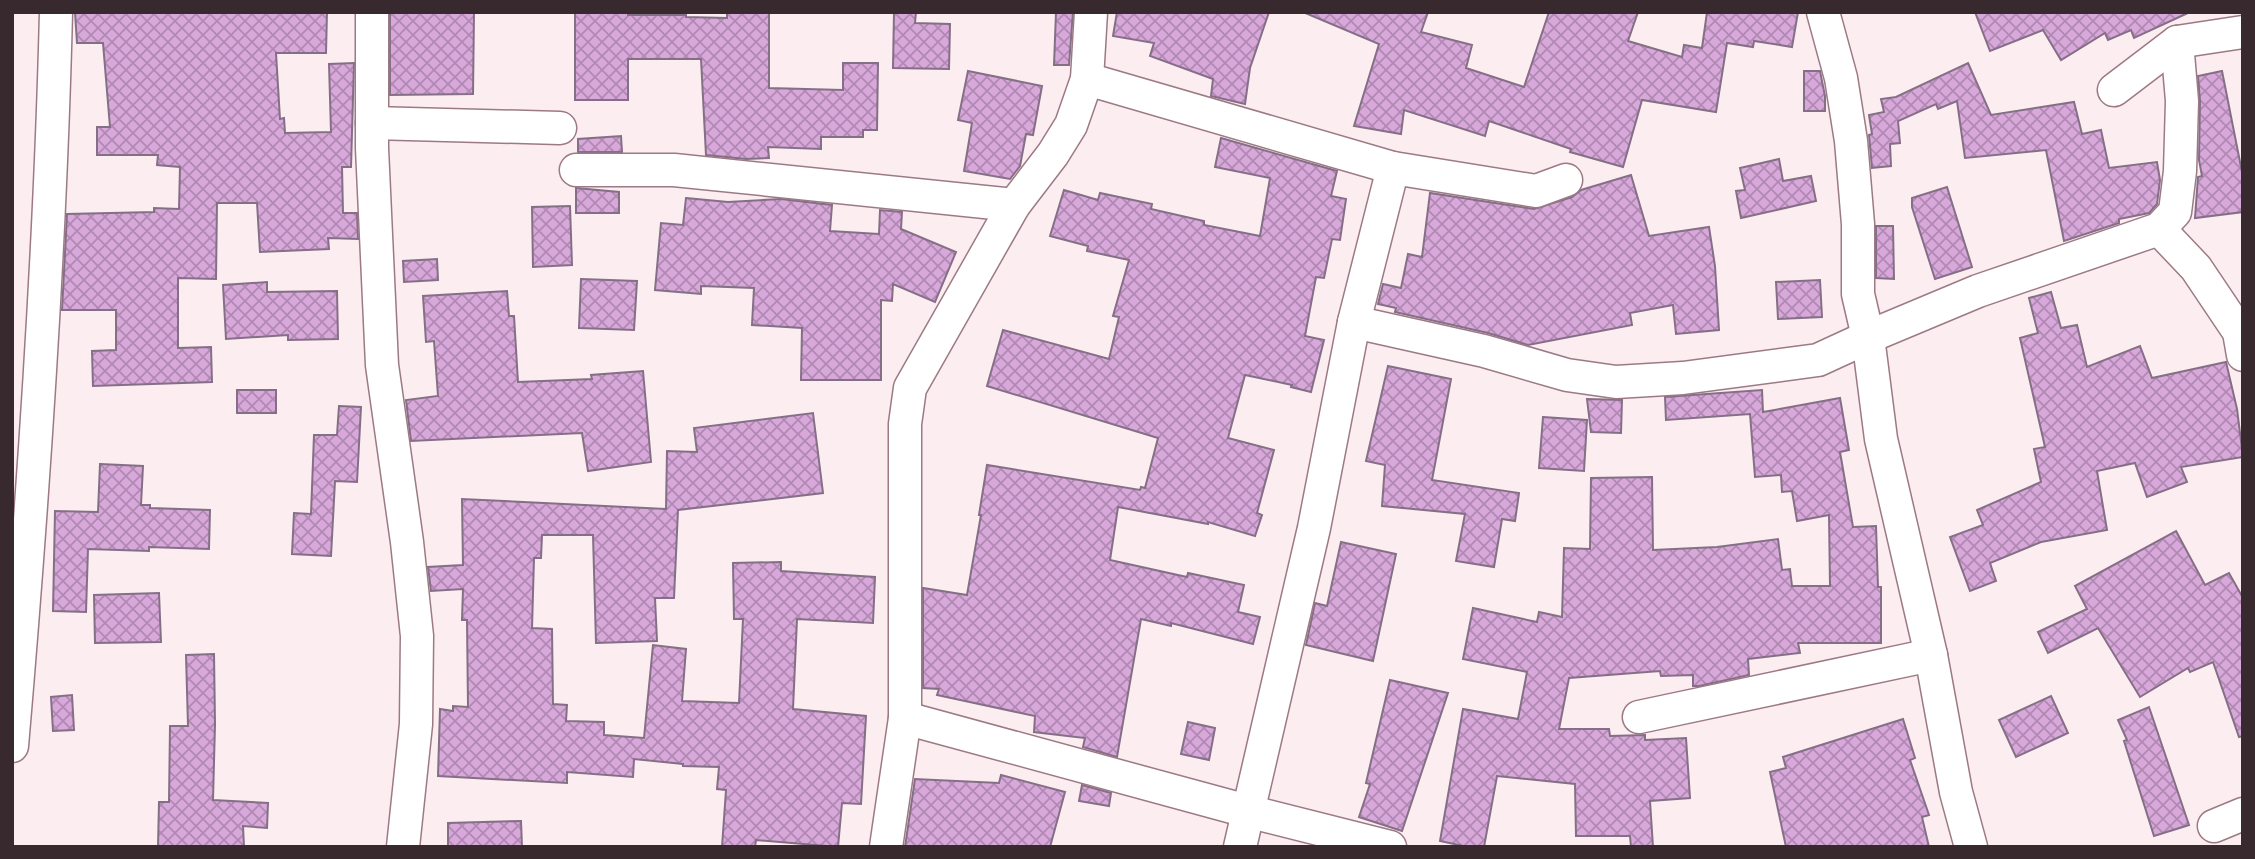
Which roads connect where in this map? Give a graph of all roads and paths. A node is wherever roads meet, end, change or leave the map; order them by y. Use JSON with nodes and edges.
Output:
{"nodes":[{"id":1,"x":56,"y":12,"type":"edge"},
{"id":2,"x":372,"y":12,"type":"edge"},
{"id":3,"x":1091,"y":12,"type":"edge"},
{"id":4,"x":1824,"y":12,"type":"edge"},
{"id":5,"x":2243,"y":32,"type":"edge"},
{"id":6,"x":2177,"y":42,"type":"junction"},
{"id":7,"x":1087,"y":79,"type":"junction"},
{"id":8,"x":2114,"y":90,"type":"dead end"},
{"id":9,"x":372,"y":123,"type":"junction"},
{"id":10,"x":561,"y":128,"type":"dead end"},
{"id":11,"x":1393,"y":169,"type":"junction"},
{"id":12,"x":576,"y":170,"type":"dead end"},
{"id":13,"x":1566,"y":180,"type":"dead end"},
{"id":14,"x":1014,"y":205,"type":"junction"},
{"id":15,"x":2159,"y":229,"type":"junction"},
{"id":16,"x":1354,"y":322,"type":"junction"},
{"id":17,"x":1868,"y":337,"type":"junction"},
{"id":18,"x":2243,"y":355,"type":"edge"},
{"id":19,"x":1931,"y":655,"type":"junction"},
{"id":20,"x":1639,"y":717,"type":"dead end"},
{"id":21,"x":905,"y":718,"type":"junction"},
{"id":22,"x":12,"y":746,"type":"edge"},
{"id":23,"x":1247,"y":811,"type":"junction"},
{"id":24,"x":2243,"y":814,"type":"edge"},
{"id":25,"x":2214,"y":826,"type":"dead end"},
{"id":26,"x":403,"y":847,"type":"edge"},
{"id":27,"x":886,"y":847,"type":"edge"},
{"id":28,"x":1240,"y":847,"type":"edge"},
{"id":29,"x":1390,"y":847,"type":"edge"},
{"id":30,"x":1971,"y":847,"type":"edge"}],
"edges":[{"from":1,"to":22,"type":"street"},
{"from":2,"to":9,"type":"street"},
{"from":3,"to":7,"type":"street"},
{"from":4,"to":17,"type":"street"},
{"from":5,"to":6,"type":"street"},
{"from":6,"to":8,"type":"street"},
{"from":6,"to":15,"type":"street"},
{"from":7,"to":11,"type":"street"},
{"from":7,"to":14,"type":"street"},
{"from":9,"to":10,"type":"street"},
{"from":9,"to":26,"type":"street"},
{"from":11,"to":13,"type":"street"},
{"from":11,"to":16,"type":"street"},
{"from":12,"to":14,"type":"street"},
{"from":14,"to":21,"type":"street"},
{"from":15,"to":17,"type":"street"},
{"from":15,"to":18,"type":"street"},
{"from":16,"to":17,"type":"street"},
{"from":16,"to":23,"type":"street"},
{"from":17,"to":19,"type":"street"},
{"from":19,"to":20,"type":"street"},
{"from":19,"to":30,"type":"street"},
{"from":21,"to":23,"type":"street"},
{"from":21,"to":27,"type":"street"},
{"from":23,"to":28,"type":"street"},
{"from":23,"to":29,"type":"street"},
{"from":24,"to":25,"type":"street"}]}
